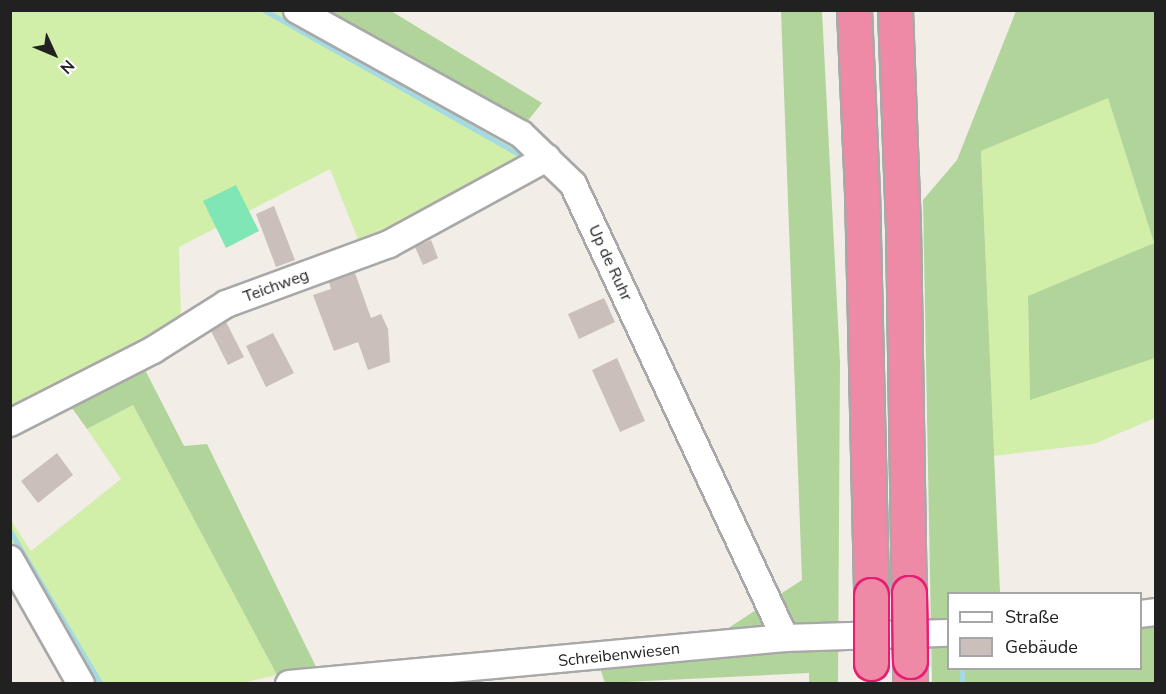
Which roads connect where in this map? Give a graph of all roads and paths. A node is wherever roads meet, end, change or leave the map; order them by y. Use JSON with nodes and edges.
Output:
{"nodes":[{"id":1,"x":297,"y":10,"type":"edge"},
{"id":2,"x":854,"y":10,"type":"edge"},
{"id":3,"x":895,"y":10,"type":"edge"},
{"id":4,"x":920,"y":108,"type":"dead end"},
{"id":5,"x":547,"y":158,"type":"junction"},
{"id":6,"x":903,"y":227,"type":"junction"},
{"id":7,"x":10,"y":423,"type":"edge"},
{"id":8,"x":10,"y":560,"type":"edge"},
{"id":9,"x":947,"y":633,"type":"edge"},
{"id":10,"x":785,"y":638,"type":"junction"},
{"id":11,"x":910,"y":672,"type":"edge"},
{"id":12,"x":871,"y":673,"type":"edge"},
{"id":13,"x":81,"y":684,"type":"edge"},
{"id":14,"x":289,"y":684,"type":"edge"}],
"edges":[{"from":1,"to":5,"type":"street","name":"Up de Ruhr"},
{"from":2,"to":12,"type":"highway","bridge":true},
{"from":3,"to":6,"type":"highway"},
{"from":4,"to":6,"type":"highway"},
{"from":5,"to":7,"type":"street","name":"Teichweg"},
{"from":5,"to":10,"type":"street","name":"Up de Ruhr"},
{"from":6,"to":11,"type":"highway","bridge":true},
{"from":8,"to":13,"type":"street"},
{"from":9,"to":10,"type":"street","name":"Schreibenwiesen"},
{"from":10,"to":14,"type":"street","name":"Schreibenwiesen"}]}
